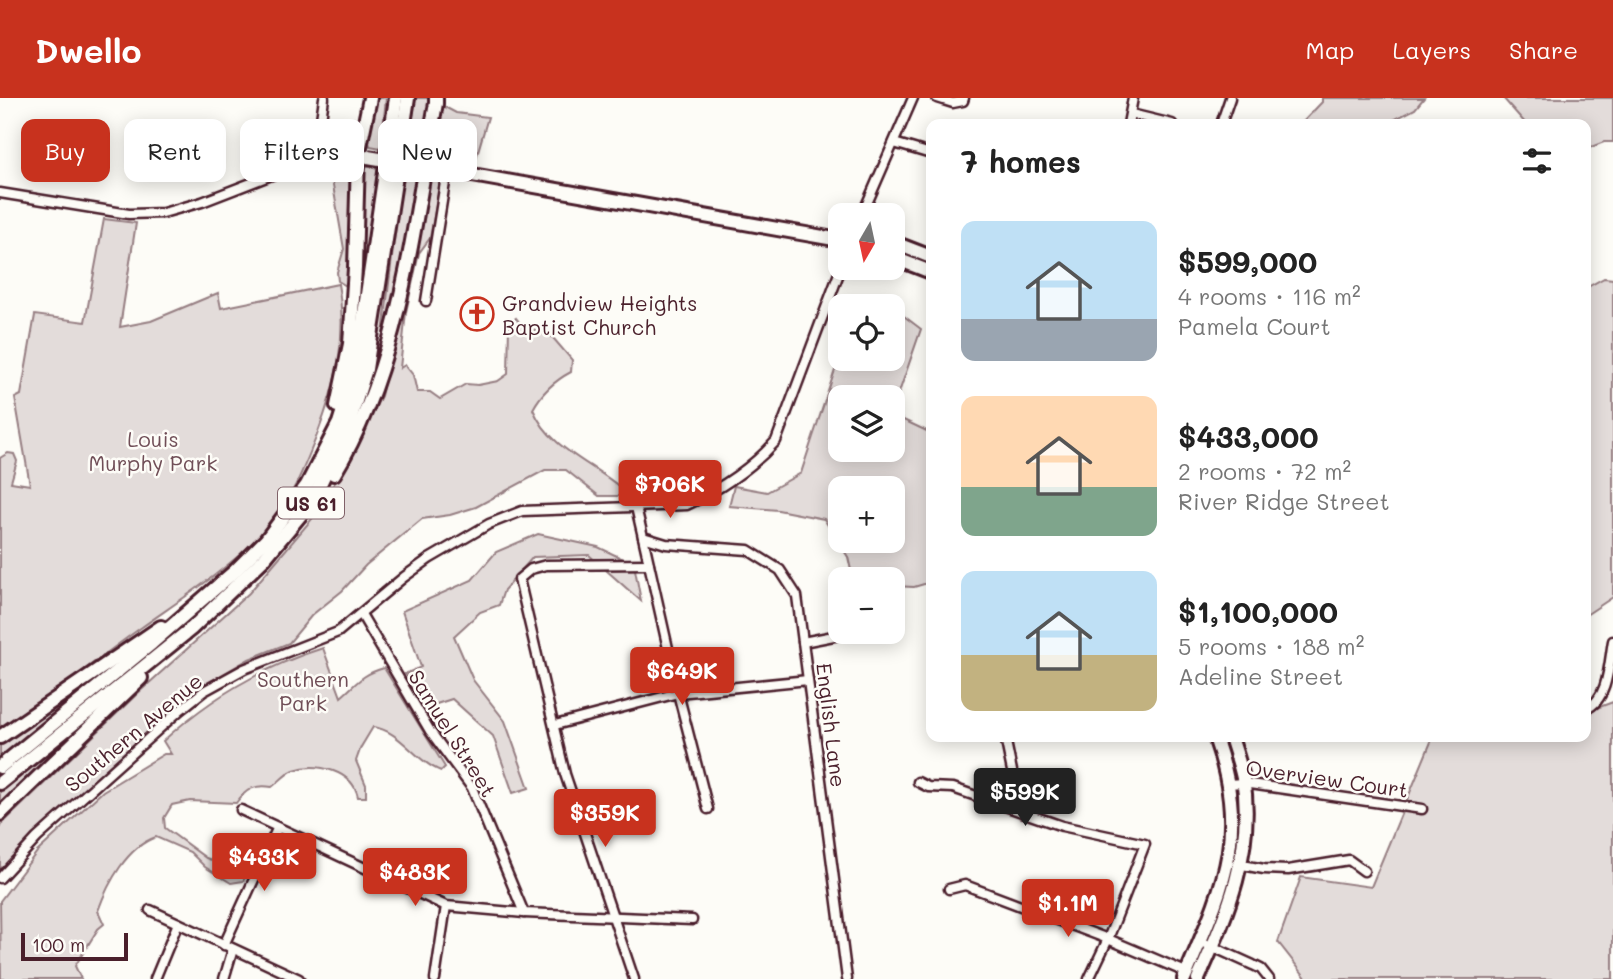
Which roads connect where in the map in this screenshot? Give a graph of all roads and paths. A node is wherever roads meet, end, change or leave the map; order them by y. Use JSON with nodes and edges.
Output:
{"nodes":[{"id":1,"x":324,"y":98,"type":"edge"},
{"id":2,"x":370,"y":98,"type":"edge"},
{"id":3,"x":396,"y":98,"type":"edge"},
{"id":4,"x":408,"y":98,"type":"edge"},
{"id":5,"x":912,"y":98,"type":"edge"},
{"id":6,"x":937,"y":98,"type":"edge"},
{"id":7,"x":964,"y":98,"type":"edge"},
{"id":8,"x":1133,"y":98,"type":"edge"},
{"id":9,"x":1230,"y":98,"type":"edge"},
{"id":10,"x":436,"y":100,"type":"edge"},
{"id":11,"x":1131,"y":114,"type":"junction"},
{"id":12,"x":321,"y":119,"type":"edge"},
{"id":13,"x":431,"y":119,"type":"edge"},
{"id":14,"x":1130,"y":119,"type":"edge"},
{"id":15,"x":1152,"y":119,"type":"edge"},
{"id":16,"x":1223,"y":119,"type":"edge"},
{"id":17,"x":894,"y":143,"type":"junction"},
{"id":18,"x":364,"y":148,"type":"edge"},
{"id":19,"x":926,"y":153,"type":"edge"},
{"id":20,"x":477,"y":175,"type":"edge"},
{"id":21,"x":254,"y":182,"type":"edge"},
{"id":22,"x":361,"y":182,"type":"edge"},
{"id":23,"x":418,"y":182,"type":"edge"},
{"id":24,"x":445,"y":182,"type":"edge"},
{"id":25,"x":0,"y":193,"type":"edge"},
{"id":26,"x":867,"y":203,"type":"edge"},
{"id":27,"x":828,"y":238,"type":"edge"},
{"id":28,"x":905,"y":247,"type":"edge"},
{"id":29,"x":926,"y":255,"type":"edge"},
{"id":30,"x":905,"y":262,"type":"edge"},
{"id":31,"x":926,"y":270,"type":"edge"},
{"id":32,"x":836,"y":280,"type":"edge"},
{"id":33,"x":426,"y":301,"type":"dead end"},
{"id":34,"x":307,"y":485,"type":"junction"},
{"id":35,"x":312,"y":501,"type":"junction"},
{"id":36,"x":636,"y":507,"type":"junction"},
{"id":37,"x":643,"y":537,"type":"junction"},
{"id":38,"x":649,"y":564,"type":"junction"},
{"id":39,"x":205,"y":598,"type":"junction"},
{"id":40,"x":361,"y":614,"type":"junction"},
{"id":41,"x":192,"y":628,"type":"junction"},
{"id":42,"x":828,"y":637,"type":"edge"},
{"id":43,"x":1613,"y":640,"type":"edge"},
{"id":44,"x":803,"y":642,"type":"junction"},
{"id":45,"x":808,"y":680,"type":"junction"},
{"id":46,"x":678,"y":693,"type":"junction"},
{"id":47,"x":1591,"y":706,"type":"edge"},
{"id":48,"x":555,"y":725,"type":"junction"},
{"id":49,"x":0,"y":737,"type":"edge"},
{"id":50,"x":1006,"y":742,"type":"edge"},
{"id":51,"x":1215,"y":742,"type":"edge"},
{"id":52,"x":1232,"y":742,"type":"edge"},
{"id":53,"x":0,"y":766,"type":"edge"},
{"id":54,"x":918,"y":782,"type":"dead end"},
{"id":55,"x":0,"y":783,"type":"edge"},
{"id":56,"x":1243,"y":783,"type":"junction"},
{"id":57,"x":1228,"y":784,"type":"junction"},
{"id":58,"x":708,"y":809,"type":"dead end"},
{"id":59,"x":1422,"y":809,"type":"dead end"},
{"id":60,"x":241,"y":810,"type":"dead end"},
{"id":61,"x":1020,"y":810,"type":"junction"},
{"id":62,"x":0,"y":814,"type":"edge"},
{"id":63,"x":277,"y":829,"type":"junction"},
{"id":64,"x":1228,"y":862,"type":"junction"},
{"id":65,"x":1242,"y":865,"type":"junction"},
{"id":66,"x":1364,"y":872,"type":"dead end"},
{"id":67,"x":0,"y":878,"type":"edge"},
{"id":68,"x":950,"y":889,"type":"dead end"},
{"id":69,"x":446,"y":906,"type":"junction"},
{"id":70,"x":150,"y":910,"type":"dead end"},
{"id":71,"x":524,"y":913,"type":"junction"},
{"id":72,"x":611,"y":917,"type":"junction"},
{"id":73,"x":692,"y":920,"type":"dead end"},
{"id":74,"x":178,"y":923,"type":"junction"},
{"id":75,"x":1108,"y":939,"type":"junction"},
{"id":76,"x":1200,"y":941,"type":"junction"},
{"id":77,"x":224,"y":945,"type":"junction"},
{"id":78,"x":1213,"y":947,"type":"junction"},
{"id":79,"x":233,"y":949,"type":"junction"},
{"id":80,"x":1192,"y":977,"type":"edge"},
{"id":81,"x":155,"y":979,"type":"edge"},
{"id":82,"x":224,"y":979,"type":"edge"},
{"id":83,"x":299,"y":979,"type":"edge"},
{"id":84,"x":435,"y":979,"type":"edge"},
{"id":85,"x":634,"y":979,"type":"edge"},
{"id":86,"x":847,"y":979,"type":"edge"},
{"id":87,"x":1089,"y":979,"type":"edge"},
{"id":88,"x":1269,"y":979,"type":"edge"}],
"edges":[{"from":1,"to":12,"type":"street"},
{"from":2,"to":18,"type":"main road"},
{"from":3,"to":34,"type":"main road","number":"US 61"},
{"from":4,"to":35,"type":"main road","number":"US 61"},
{"from":5,"to":17,"type":"street"},
{"from":6,"to":7,"type":"street"},
{"from":8,"to":11,"type":"street"},
{"from":9,"to":16,"type":"street"},
{"from":10,"to":13,"type":"main road"},
{"from":11,"to":14,"type":"street"},
{"from":11,"to":15,"type":"street"},
{"from":17,"to":19,"type":"street"},
{"from":17,"to":26,"type":"street"},
{"from":20,"to":27,"type":"main road"},
{"from":21,"to":25,"type":"street"},
{"from":22,"to":34,"type":"main road"},
{"from":23,"to":35,"type":"main road"},
{"from":24,"to":33,"type":"street"},
{"from":28,"to":29,"type":"main road"},
{"from":30,"to":31,"type":"main road"},
{"from":32,"to":36,"type":"street","name":"Southern Avenue"},
{"from":34,"to":39,"type":"main road","number":"US 61"},
{"from":35,"to":41,"type":"main road","number":"US 61"},
{"from":36,"to":37,"type":"street"},
{"from":36,"to":40,"type":"street","name":"Southern Avenue"},
{"from":37,"to":38,"type":"street"},
{"from":37,"to":44,"type":"street","name":"English Lane"},
{"from":38,"to":46,"type":"street"},
{"from":38,"to":48,"type":"street"},
{"from":39,"to":49,"type":"main road"},
{"from":39,"to":53,"type":"main road","number":"US 61"},
{"from":40,"to":67,"type":"street","name":"Southern Avenue"},
{"from":40,"to":71,"type":"street","name":"Samuel Street"},
{"from":41,"to":55,"type":"main road","number":"US 61"},
{"from":41,"to":62,"type":"main road"},
{"from":42,"to":44,"type":"street"},
{"from":43,"to":47,"type":"street"},
{"from":44,"to":45,"type":"street","name":"English Lane"},
{"from":45,"to":46,"type":"street"},
{"from":45,"to":86,"type":"street","name":"English Lane"},
{"from":46,"to":48,"type":"street"},
{"from":46,"to":58,"type":"street"},
{"from":48,"to":72,"type":"street"},
{"from":50,"to":61,"type":"street"},
{"from":51,"to":57,"type":"main road"},
{"from":52,"to":56,"type":"main road"},
{"from":54,"to":61,"type":"street"},
{"from":56,"to":57,"type":"street","name":"Overview Court"},
{"from":56,"to":59,"type":"street","name":"Overview Court"},
{"from":56,"to":65,"type":"main road"},
{"from":57,"to":64,"type":"main road"},
{"from":60,"to":63,"type":"street"},
{"from":61,"to":75,"type":"street"},
{"from":63,"to":69,"type":"street"},
{"from":63,"to":77,"type":"street"},
{"from":64,"to":65,"type":"street"},
{"from":64,"to":76,"type":"main road"},
{"from":65,"to":66,"type":"street"},
{"from":65,"to":78,"type":"main road"},
{"from":68,"to":75,"type":"street"},
{"from":69,"to":71,"type":"street"},
{"from":69,"to":84,"type":"street"},
{"from":70,"to":74,"type":"street"},
{"from":71,"to":72,"type":"street"},
{"from":72,"to":73,"type":"street"},
{"from":72,"to":85,"type":"street"},
{"from":74,"to":77,"type":"street"},
{"from":74,"to":81,"type":"street"},
{"from":75,"to":80,"type":"street"},
{"from":75,"to":87,"type":"street"},
{"from":76,"to":78,"type":"street"},
{"from":76,"to":80,"type":"main road"},
{"from":77,"to":79,"type":"street"},
{"from":78,"to":80,"type":"main road"},
{"from":78,"to":88,"type":"street"},
{"from":79,"to":82,"type":"street"},
{"from":79,"to":83,"type":"street"}]}
